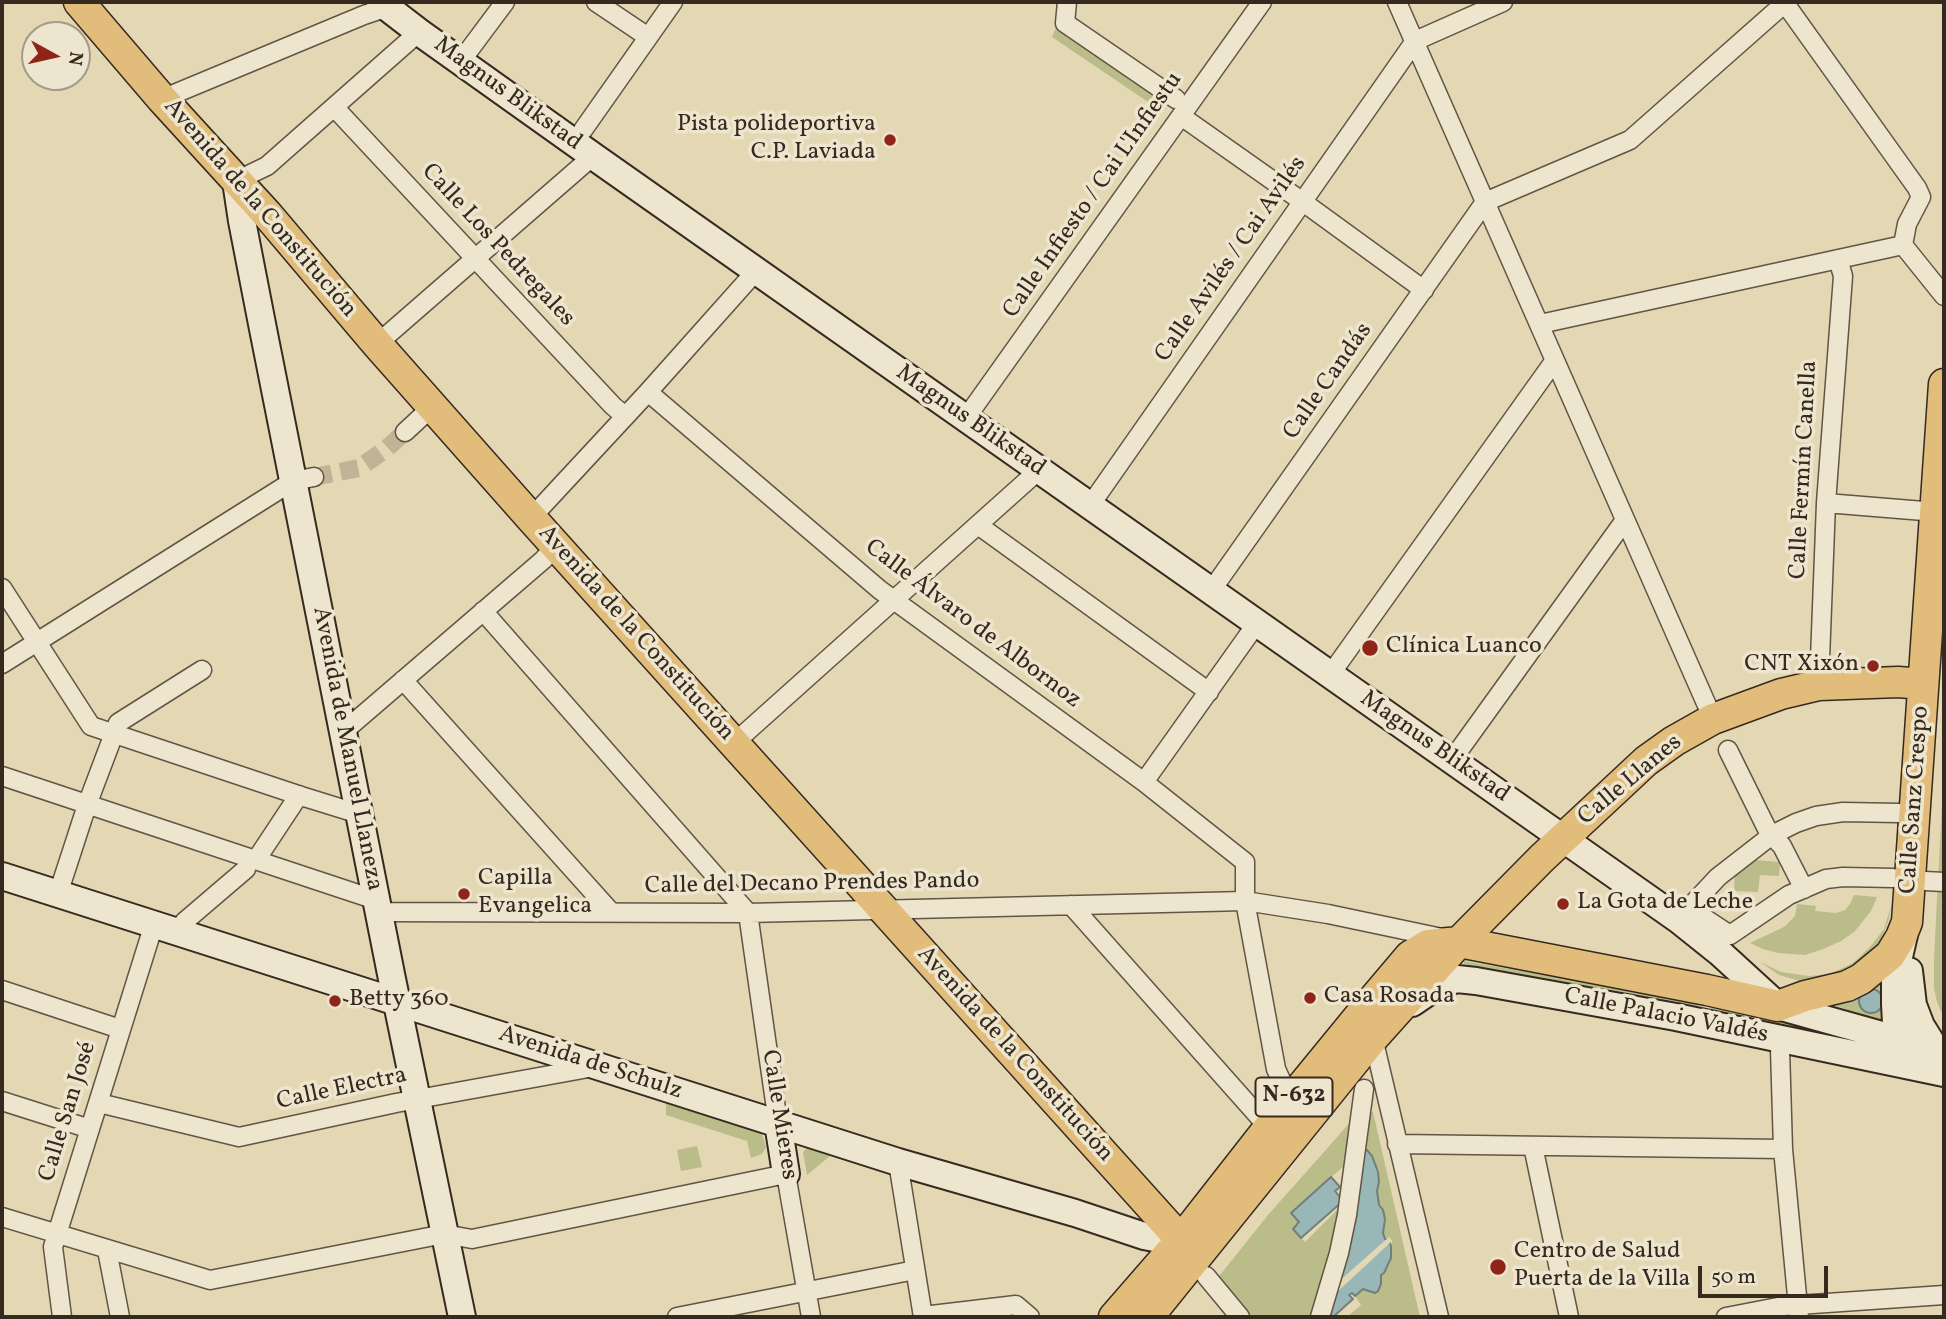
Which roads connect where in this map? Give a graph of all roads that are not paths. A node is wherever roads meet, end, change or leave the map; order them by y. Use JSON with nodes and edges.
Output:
{"nodes":[{"id":1,"x":79,"y":2,"type":"edge"},
{"id":2,"x":505,"y":2,"type":"edge"},
{"id":3,"x":596,"y":2,"type":"edge"},
{"id":4,"x":673,"y":2,"type":"edge"},
{"id":5,"x":1068,"y":2,"type":"edge"},
{"id":6,"x":1262,"y":2,"type":"edge"},
{"id":7,"x":1397,"y":2,"type":"edge"},
{"id":8,"x":1503,"y":2,"type":"edge"},
{"id":9,"x":1785,"y":2,"type":"edge"},
{"id":10,"x":384,"y":4,"type":"edge"},
{"id":11,"x":419,"y":32,"type":"junction"},
{"id":12,"x":648,"y":37,"type":"junction"},
{"id":13,"x":1415,"y":41,"type":"junction"},
{"id":14,"x":461,"y":61,"type":"junction"},
{"id":15,"x":162,"y":99,"type":"junction"},
{"id":16,"x":334,"y":107,"type":"junction"},
{"id":17,"x":1178,"y":108,"type":"junction"},
{"id":18,"x":583,"y":130,"type":"dead end"},
{"id":19,"x":593,"y":156,"type":"junction"},
{"id":20,"x":236,"y":181,"type":"junction"},
{"id":21,"x":1303,"y":202,"type":"junction"},
{"id":22,"x":1485,"y":202,"type":"junction"},
{"id":23,"x":1903,"y":245,"type":"junction"},
{"id":24,"x":476,"y":258,"type":"junction"},
{"id":25,"x":1839,"y":259,"type":"junction"},
{"id":26,"x":756,"y":271,"type":"junction"},
{"id":27,"x":1424,"y":290,"type":"junction"},
{"id":28,"x":1944,"y":296,"type":"edge"},
{"id":29,"x":1539,"y":324,"type":"junction"},
{"id":30,"x":377,"y":344,"type":"junction"},
{"id":31,"x":1555,"y":360,"type":"junction"},
{"id":32,"x":1944,"y":384,"type":"edge"},
{"id":33,"x":648,"y":392,"type":"junction"},
{"id":34,"x":433,"y":406,"type":"junction"},
{"id":35,"x":625,"y":416,"type":"junction"},
{"id":36,"x":966,"y":418,"type":"junction"},
{"id":37,"x":404,"y":432,"type":"tunnel mouth"},
{"id":38,"x":1039,"y":470,"type":"junction"},
{"id":39,"x":303,"y":479,"type":"junction"},
{"id":40,"x":1826,"y":503,"type":"junction"},
{"id":41,"x":1089,"y":507,"type":"junction"},
{"id":42,"x":1936,"y":512,"type":"junction"},
{"id":43,"x":531,"y":518,"type":"junction"},
{"id":44,"x":1625,"y":520,"type":"junction"},
{"id":45,"x":978,"y":525,"type":"junction"},
{"id":46,"x":557,"y":545,"type":"junction"},
{"id":47,"x":2,"y":589,"type":"edge"},
{"id":48,"x":1211,"y":591,"type":"junction"},
{"id":49,"x":894,"y":601,"type":"junction"},
{"id":50,"x":483,"y":611,"type":"junction"},
{"id":51,"x":1257,"y":623,"type":"junction"},
{"id":52,"x":36,"y":642,"type":"junction"},
{"id":53,"x":2,"y":664,"type":"edge"},
{"id":54,"x":202,"y":670,"type":"dead end"},
{"id":55,"x":1331,"y":675,"type":"junction"},
{"id":56,"x":403,"y":680,"type":"junction"},
{"id":57,"x":1923,"y":684,"type":"junction"},
{"id":58,"x":1819,"y":685,"type":"junction"},
{"id":59,"x":1209,"y":692,"type":"junction"},
{"id":60,"x":1713,"y":719,"type":"junction"},
{"id":61,"x":343,"y":732,"type":"junction"},
{"id":62,"x":112,"y":734,"type":"junction"},
{"id":63,"x":733,"y":744,"type":"junction"},
{"id":64,"x":1728,"y":750,"type":"dead end"},
{"id":65,"x":1452,"y":760,"type":"junction"},
{"id":66,"x":2,"y":776,"type":"edge"},
{"id":67,"x":1144,"y":782,"type":"junction"},
{"id":68,"x":299,"y":795,"type":"junction"},
{"id":69,"x":87,"y":804,"type":"junction"},
{"id":70,"x":1899,"y":813,"type":"dead end"},
{"id":71,"x":359,"y":814,"type":"junction"},
{"id":72,"x":1770,"y":833,"type":"junction"},
{"id":73,"x":1563,"y":839,"type":"junction"},
{"id":74,"x":251,"y":864,"type":"junction"},
{"id":75,"x":2,"y":876,"type":"edge"},
{"id":76,"x":1893,"y":878,"type":"dead end"},
{"id":77,"x":1925,"y":881,"type":"dead end"},
{"id":78,"x":1944,"y":883,"type":"edge"},
{"id":79,"x":1804,"y":889,"type":"junction"},
{"id":80,"x":58,"y":894,"type":"junction"},
{"id":81,"x":1245,"y":901,"type":"junction"},
{"id":82,"x":1071,"y":905,"type":"junction"},
{"id":83,"x":378,"y":906,"type":"junction"},
{"id":84,"x":883,"y":911,"type":"junction"},
{"id":85,"x":611,"y":912,"type":"junction"},
{"id":86,"x":748,"y":913,"type":"junction"},
{"id":87,"x":184,"y":922,"type":"dead end"},
{"id":88,"x":1907,"y":922,"type":"junction"},
{"id":89,"x":154,"y":925,"type":"junction"},
{"id":90,"x":1460,"y":942,"type":"junction"},
{"id":91,"x":1719,"y":952,"type":"junction"},
{"id":92,"x":2,"y":990,"type":"edge"},
{"id":93,"x":1833,"y":990,"type":"junction"},
{"id":94,"x":397,"y":1001,"type":"junction"},
{"id":95,"x":1778,"y":1006,"type":"junction"},
{"id":96,"x":1399,"y":1012,"type":"junction"},
{"id":97,"x":120,"y":1029,"type":"junction"},
{"id":98,"x":1364,"y":1031,"type":"junction"},
{"id":99,"x":1787,"y":1041,"type":"junction"},
{"id":100,"x":1903,"y":1041,"type":"junction"},
{"id":101,"x":1943,"y":1059,"type":"edge"},
{"id":102,"x":597,"y":1066,"type":"junction"},
{"id":103,"x":1278,"y":1075,"type":"dead end"},
{"id":104,"x":1364,"y":1089,"type":"dead end"},
{"id":105,"x":416,"y":1099,"type":"junction"},
{"id":106,"x":2,"y":1101,"type":"edge"},
{"id":107,"x":99,"y":1104,"type":"junction"},
{"id":108,"x":778,"y":1123,"type":"junction"},
{"id":109,"x":1269,"y":1128,"type":"junction"},
{"id":110,"x":90,"y":1129,"type":"junction"},
{"id":111,"x":1397,"y":1144,"type":"junction"},
{"id":112,"x":1534,"y":1146,"type":"junction"},
{"id":113,"x":1783,"y":1149,"type":"junction"},
{"id":114,"x":898,"y":1162,"type":"junction"},
{"id":115,"x":786,"y":1174,"type":"junction"},
{"id":116,"x":2,"y":1217,"type":"edge"},
{"id":117,"x":444,"y":1234,"type":"junction"},
{"id":118,"x":56,"y":1235,"type":"junction"},
{"id":119,"x":1144,"y":1236,"type":"junction"},
{"id":120,"x":1193,"y":1243,"type":"junction"},
{"id":121,"x":107,"y":1250,"type":"junction"},
{"id":122,"x":915,"y":1269,"type":"junction"},
{"id":123,"x":1206,"y":1276,"type":"dead end"},
{"id":124,"x":1144,"y":1281,"type":"junction"},
{"id":125,"x":806,"y":1291,"type":"junction"},
{"id":126,"x":1944,"y":1295,"type":"edge"},
{"id":127,"x":1799,"y":1311,"type":"edge"},
{"id":128,"x":62,"y":1317,"type":"edge"},
{"id":129,"x":120,"y":1317,"type":"edge"},
{"id":130,"x":462,"y":1317,"type":"edge"},
{"id":131,"x":677,"y":1317,"type":"edge"},
{"id":132,"x":811,"y":1317,"type":"edge"},
{"id":133,"x":923,"y":1317,"type":"edge"},
{"id":134,"x":1030,"y":1317,"type":"edge"},
{"id":135,"x":1114,"y":1317,"type":"edge"},
{"id":136,"x":1148,"y":1317,"type":"edge"},
{"id":137,"x":1240,"y":1317,"type":"edge"},
{"id":138,"x":1320,"y":1317,"type":"edge"},
{"id":139,"x":1439,"y":1317,"type":"edge"},
{"id":140,"x":1569,"y":1317,"type":"edge"},
{"id":141,"x":1726,"y":1317,"type":"edge"}],
"edges":[{"from":1,"to":15,"type":"main road","name":"Avenida de la Constitución"},
{"from":2,"to":14,"type":"street"},
{"from":3,"to":12,"type":"street"},
{"from":4,"to":12,"type":"street"},
{"from":5,"to":17,"type":"street"},
{"from":6,"to":17,"type":"street","name":"Calle Infiesto / Cai L'Infiestu"},
{"from":7,"to":13,"type":"street"},
{"from":8,"to":13,"type":"street"},
{"from":9,"to":22,"type":"street"},
{"from":9,"to":23,"type":"street"},
{"from":10,"to":11,"type":"street","name":"Magnus Blikstad"},
{"from":10,"to":15,"type":"street"},
{"from":11,"to":14,"type":"street","name":"Magnus Blikstad"},
{"from":11,"to":16,"type":"street"},
{"from":12,"to":18,"type":"street"},
{"from":13,"to":21,"type":"street","name":"Calle Avilés / Cai Avilés"},
{"from":13,"to":22,"type":"street"},
{"from":14,"to":19,"type":"street","name":"Magnus Blikstad"},
{"from":15,"to":20,"type":"main road","name":"Avenida de la Constitución"},
{"from":16,"to":20,"type":"street"},
{"from":16,"to":24,"type":"street","name":"Calle Los Pedregales"},
{"from":17,"to":21,"type":"street"},
{"from":17,"to":36,"type":"street","name":"Calle Infiesto / Cai L'Infiestu"},
{"from":19,"to":24,"type":"street"},
{"from":19,"to":26,"type":"street","name":"Magnus Blikstad"},
{"from":20,"to":30,"type":"main road","name":"Avenida de la Constitución"},
{"from":20,"to":39,"type":"street","name":"Avenida de Manuel Llaneza"},
{"from":21,"to":27,"type":"street"},
{"from":21,"to":41,"type":"street","name":"Calle Avilés / Cai Avilés"},
{"from":22,"to":27,"type":"street","name":"Calle Candás"},
{"from":22,"to":29,"type":"street"},
{"from":23,"to":25,"type":"street"},
{"from":23,"to":28,"type":"street"},
{"from":24,"to":30,"type":"street"},
{"from":24,"to":35,"type":"street","name":"Calle Los Pedregales"},
{"from":25,"to":29,"type":"street"},
{"from":25,"to":40,"type":"street","name":"Calle Fermín Canella"},
{"from":26,"to":33,"type":"street"},
{"from":26,"to":36,"type":"street","name":"Magnus Blikstad"},
{"from":27,"to":48,"type":"street","name":"Calle Candás"},
{"from":29,"to":31,"type":"street"},
{"from":30,"to":34,"type":"main road","name":"Avenida de la Constitución"},
{"from":31,"to":44,"type":"street"},
{"from":31,"to":55,"type":"street"},
{"from":32,"to":42,"type":"main road","name":"Calle Sanz Crespo"},
{"from":33,"to":35,"type":"street"},
{"from":33,"to":49,"type":"street","name":"Calle Álvaro de Albornoz"},
{"from":34,"to":37,"type":"street"},
{"from":34,"to":43,"type":"main road","name":"Avenida de la Constitución"},
{"from":35,"to":43,"type":"street"},
{"from":36,"to":38,"type":"street","name":"Magnus Blikstad"},
{"from":38,"to":41,"type":"street","name":"Magnus Blikstad"},
{"from":38,"to":45,"type":"street"},
{"from":39,"to":52,"type":"street"},
{"from":39,"to":61,"type":"street","name":"Avenida de Manuel Llaneza"},
{"from":40,"to":42,"type":"street"},
{"from":40,"to":58,"type":"street","name":"Calle Fermín Canella"},
{"from":41,"to":48,"type":"street","name":"Magnus Blikstad"},
{"from":42,"to":57,"type":"main road","name":"Calle Sanz Crespo"},
{"from":43,"to":46,"type":"main road","name":"Avenida de la Constitución"},
{"from":44,"to":60,"type":"street"},
{"from":44,"to":65,"type":"street"},
{"from":45,"to":49,"type":"street"},
{"from":45,"to":59,"type":"street"},
{"from":46,"to":50,"type":"street"},
{"from":46,"to":63,"type":"main road","name":"Avenida de la Constitución"},
{"from":47,"to":52,"type":"street"},
{"from":48,"to":51,"type":"street","name":"Magnus Blikstad"},
{"from":49,"to":63,"type":"street"},
{"from":49,"to":67,"type":"street","name":"Calle Álvaro de Albornoz"},
{"from":50,"to":56,"type":"street"},
{"from":50,"to":86,"type":"street"},
{"from":51,"to":55,"type":"street","name":"Magnus Blikstad"},
{"from":51,"to":59,"type":"street"},
{"from":52,"to":53,"type":"street"},
{"from":52,"to":62,"type":"street"},
{"from":54,"to":62,"type":"street"},
{"from":55,"to":65,"type":"street","name":"Magnus Blikstad"},
{"from":56,"to":61,"type":"street"},
{"from":56,"to":85,"type":"street"},
{"from":57,"to":58,"type":"main road","name":"Calle Llanes"},
{"from":57,"to":88,"type":"main road","name":"Calle Sanz Crespo"},
{"from":58,"to":60,"type":"main road","name":"Calle Llanes"},
{"from":59,"to":67,"type":"street"},
{"from":60,"to":73,"type":"main road","name":"Calle Llanes"},
{"from":61,"to":71,"type":"street","name":"Avenida de Manuel Llaneza"},
{"from":62,"to":68,"type":"street"},
{"from":62,"to":69,"type":"street"},
{"from":63,"to":84,"type":"main road","name":"Avenida de la Constitución"},
{"from":64,"to":72,"type":"street"},
{"from":65,"to":73,"type":"street","name":"Magnus Blikstad"},
{"from":66,"to":69,"type":"street","name":"Calle del Decano Prendes Pando"},
{"from":67,"to":81,"type":"street","name":"Calle Álvaro de Albornoz"},
{"from":68,"to":71,"type":"street"},
{"from":68,"to":74,"type":"street"},
{"from":69,"to":74,"type":"street","name":"Calle del Decano Prendes Pando"},
{"from":69,"to":80,"type":"street"},
{"from":70,"to":72,"type":"street"},
{"from":71,"to":83,"type":"street","name":"Avenida de Manuel Llaneza"},
{"from":72,"to":79,"type":"street"},
{"from":72,"to":79,"type":"street"},
{"from":73,"to":90,"type":"main road","name":"Calle Llanes"},
{"from":73,"to":91,"type":"street","name":"Magnus Blikstad"},
{"from":74,"to":83,"type":"street","name":"Calle del Decano Prendes Pando"},
{"from":74,"to":87,"type":"street"},
{"from":75,"to":80,"type":"street","name":"Avenida de Schulz"},
{"from":76,"to":79,"type":"street"},
{"from":77,"to":78,"type":"street"},
{"from":80,"to":89,"type":"street","name":"Avenida de Schulz"},
{"from":81,"to":82,"type":"street","name":"Calle del Decano Prendes Pando"},
{"from":81,"to":90,"type":"street","name":"Calle del Decano Prendes Pando"},
{"from":81,"to":103,"type":"street"},
{"from":82,"to":84,"type":"street","name":"Calle del Decano Prendes Pando"},
{"from":82,"to":109,"type":"street"},
{"from":83,"to":85,"type":"street","name":"Calle del Decano Prendes Pando"},
{"from":83,"to":94,"type":"street","name":"Avenida de Manuel Llaneza"},
{"from":84,"to":86,"type":"street","name":"Calle del Decano Prendes Pando"},
{"from":84,"to":120,"type":"main road","name":"Avenida de la Constitución"},
{"from":85,"to":86,"type":"street","name":"Calle del Decano Prendes Pando"},
{"from":86,"to":108,"type":"street","name":"Calle Mieres"},
{"from":88,"to":93,"type":"main road"},
{"from":88,"to":100,"type":"street","name":"Calle Sanz Crespo"},
{"from":88,"to":101,"type":"street","name":"Calle Sanz Crespo"},
{"from":89,"to":94,"type":"street","name":"Avenida de Schulz"},
{"from":89,"to":97,"type":"street","name":"Calle San José"},
{"from":90,"to":95,"type":"main road","name":"Calle Palacio Valdés"},
{"from":90,"to":96,"type":"main road","number":"N-632"},
{"from":90,"to":98,"type":"main road","number":"N-632"},
{"from":91,"to":93,"type":"street"},
{"from":91,"to":95,"type":"street"},
{"from":92,"to":97,"type":"street"},
{"from":93,"to":95,"type":"main road"},
{"from":94,"to":102,"type":"street","name":"Avenida de Schulz"},
{"from":94,"to":105,"type":"street","name":"Avenida de Manuel Llaneza"},
{"from":95,"to":100,"type":"street","name":"Calle Palacio Valdés"},
{"from":96,"to":98,"type":"main road","number":"N-632"},
{"from":96,"to":99,"type":"street","name":"Calle Palacio Valdés"},
{"from":97,"to":107,"type":"street","name":"Calle San José"},
{"from":98,"to":109,"type":"main road","number":"N-632"},
{"from":98,"to":111,"type":"street"},
{"from":98,"to":120,"type":"main road","number":"N-632"},
{"from":99,"to":101,"type":"street","name":"Calle Palacio Valdés"},
{"from":99,"to":113,"type":"street"},
{"from":100,"to":101,"type":"street"},
{"from":102,"to":105,"type":"street","name":"Calle Electra"},
{"from":102,"to":108,"type":"street","name":"Avenida de Schulz"},
{"from":104,"to":138,"type":"street"},
{"from":105,"to":107,"type":"street","name":"Calle Electra"},
{"from":105,"to":117,"type":"street","name":"Avenida de Manuel Llaneza"},
{"from":106,"to":110,"type":"street"},
{"from":107,"to":110,"type":"street","name":"Calle San José"},
{"from":108,"to":114,"type":"street","name":"Avenida de Schulz"},
{"from":108,"to":115,"type":"street","name":"Calle Mieres"},
{"from":109,"to":120,"type":"main road","number":"N-632"},
{"from":110,"to":118,"type":"street","name":"Calle San José"},
{"from":111,"to":112,"type":"street"},
{"from":111,"to":139,"type":"street"},
{"from":112,"to":113,"type":"street"},
{"from":112,"to":140,"type":"street"},
{"from":113,"to":127,"type":"street"},
{"from":114,"to":119,"type":"street","name":"Avenida de Schulz"},
{"from":114,"to":122,"type":"street"},
{"from":115,"to":117,"type":"street"},
{"from":115,"to":125,"type":"street","name":"Calle Mieres"},
{"from":116,"to":118,"type":"street"},
{"from":117,"to":121,"type":"street"},
{"from":117,"to":130,"type":"street","name":"Avenida de Manuel Llaneza"},
{"from":118,"to":121,"type":"street"},
{"from":118,"to":128,"type":"street","name":"Calle San José"},
{"from":119,"to":120,"type":"street","name":"Avenida de Schulz"},
{"from":119,"to":124,"type":"street"},
{"from":120,"to":124,"type":"main road","number":"N-632"},
{"from":120,"to":136,"type":"main road","number":"N-632"},
{"from":121,"to":129,"type":"street"},
{"from":122,"to":125,"type":"street"},
{"from":122,"to":133,"type":"street"},
{"from":123,"to":137,"type":"street"},
{"from":124,"to":135,"type":"main road","number":"N-632"},
{"from":125,"to":131,"type":"street"},
{"from":125,"to":132,"type":"street","name":"Calle Mieres"},
{"from":126,"to":127,"type":"street"},
{"from":127,"to":141,"type":"street"},
{"from":133,"to":134,"type":"street"}]}
